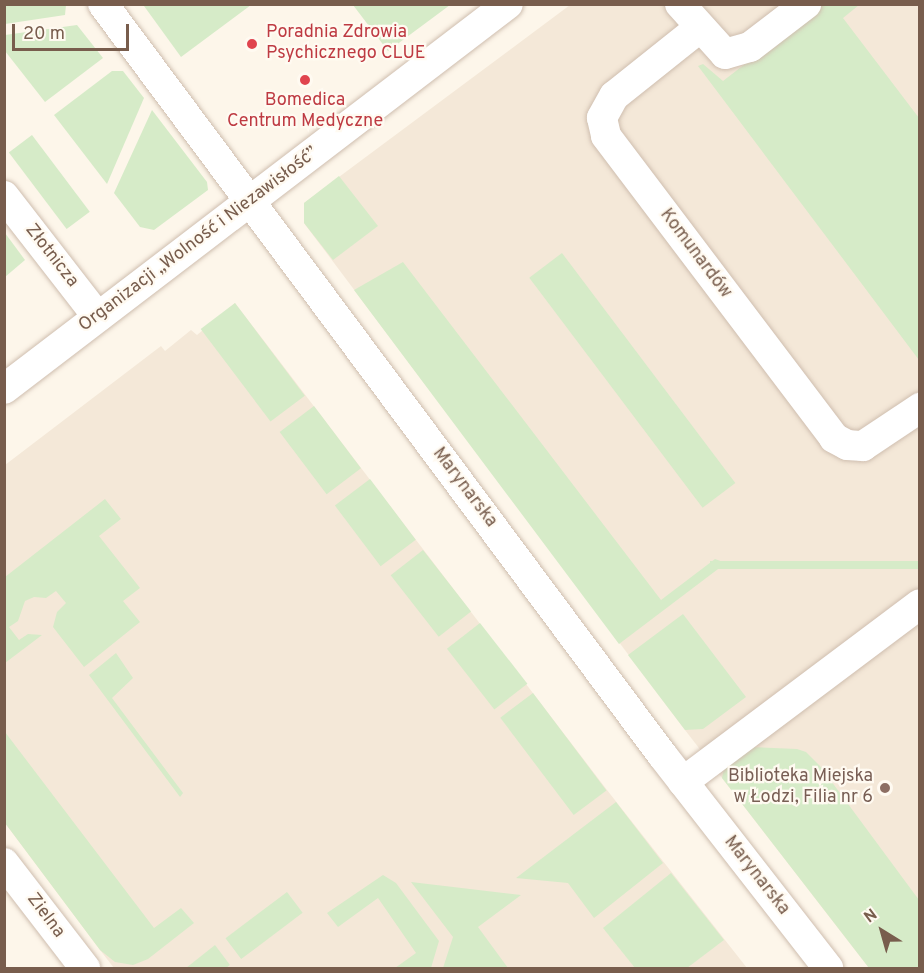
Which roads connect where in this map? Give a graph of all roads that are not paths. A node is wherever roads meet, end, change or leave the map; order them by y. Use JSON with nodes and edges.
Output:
{"nodes":[{"id":1,"x":103,"y":4,"type":"edge"},
{"id":2,"x":508,"y":4,"type":"edge"},
{"id":3,"x":680,"y":4,"type":"edge"},
{"id":4,"x":806,"y":4,"type":"edge"},
{"id":5,"x":698,"y":29,"type":"junction"},
{"id":6,"x":4,"y":196,"type":"edge"},
{"id":7,"x":251,"y":201,"type":"junction"},
{"id":8,"x":98,"y":316,"type":"junction"},
{"id":9,"x":4,"y":389,"type":"edge"},
{"id":10,"x":920,"y":408,"type":"edge"},
{"id":11,"x":920,"y":604,"type":"edge"},
{"id":12,"x":683,"y":782,"type":"junction"},
{"id":13,"x":4,"y":863,"type":"edge"},
{"id":14,"x":85,"y":969,"type":"edge"},
{"id":15,"x":828,"y":969,"type":"edge"}],
"edges":[{"from":1,"to":7,"type":"street","name":"Marynarska"},
{"from":2,"to":7,"type":"street","name":"Organizacji „Wolność i Niezawisłość”"},
{"from":3,"to":5,"type":"street"},
{"from":4,"to":5,"type":"street"},
{"from":5,"to":10,"type":"street","name":"Komunardów"},
{"from":6,"to":8,"type":"street","name":"Złotnicza"},
{"from":7,"to":8,"type":"street","name":"Organizacji „Wolność i Niezawisłość”"},
{"from":7,"to":12,"type":"street","name":"Marynarska"},
{"from":8,"to":9,"type":"street","name":"Organizacji „Wolność i Niezawisłość”"},
{"from":11,"to":12,"type":"street"},
{"from":12,"to":15,"type":"street","name":"Marynarska"},
{"from":13,"to":14,"type":"street","name":"Zielna"}]}
